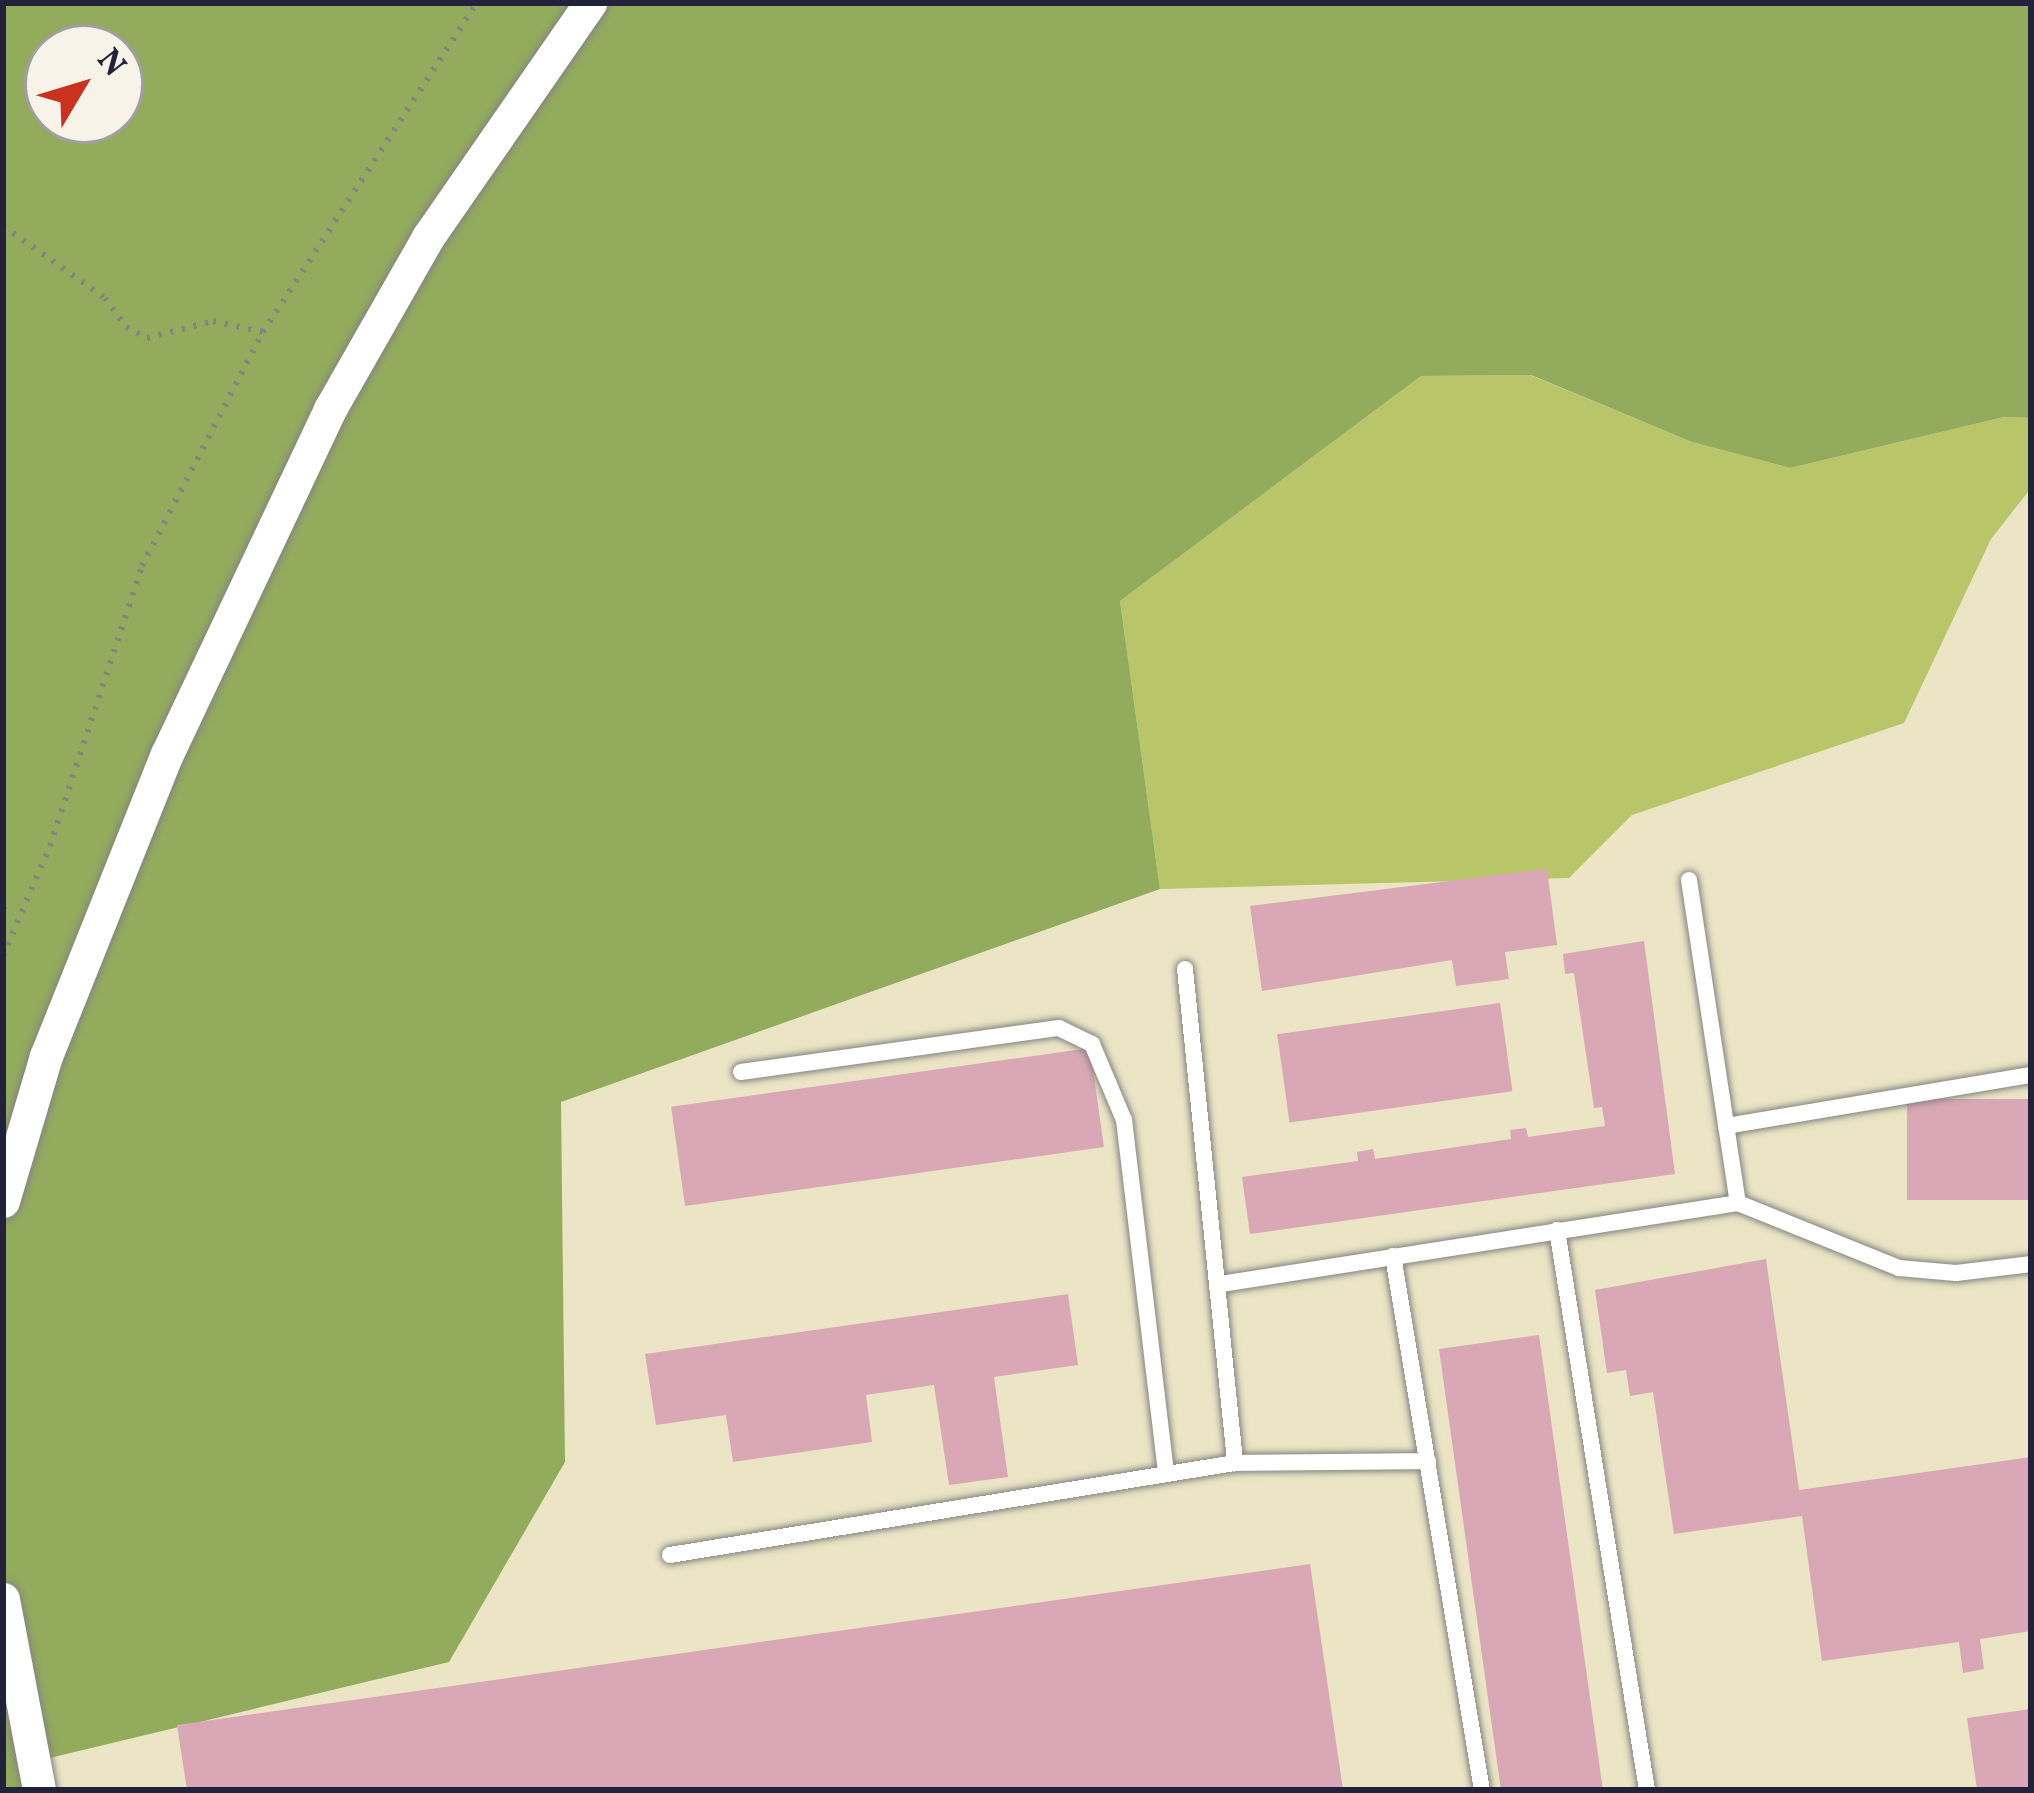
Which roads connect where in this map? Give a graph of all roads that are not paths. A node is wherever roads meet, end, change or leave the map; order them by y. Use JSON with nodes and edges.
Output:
{"nodes":[{"id":1,"x":590,"y":3,"type":"edge"},
{"id":2,"x":1689,"y":880,"type":"dead end"},
{"id":3,"x":1185,"y":969,"type":"dead end"},
{"id":4,"x":741,"y":1072,"type":"dead end"},
{"id":5,"x":2031,"y":1075,"type":"edge"},
{"id":6,"x":1726,"y":1126,"type":"junction"},
{"id":7,"x":3,"y":1201,"type":"edge"},
{"id":8,"x":1738,"y":1203,"type":"junction"},
{"id":9,"x":1558,"y":1231,"type":"junction"},
{"id":10,"x":1393,"y":1256,"type":"junction"},
{"id":11,"x":2031,"y":1264,"type":"edge"},
{"id":12,"x":1221,"y":1284,"type":"junction"},
{"id":13,"x":1428,"y":1461,"type":"junction"},
{"id":14,"x":1235,"y":1463,"type":"junction"},
{"id":15,"x":1166,"y":1474,"type":"junction"},
{"id":16,"x":670,"y":1555,"type":"dead end"},
{"id":17,"x":3,"y":1599,"type":"edge"},
{"id":18,"x":39,"y":1790,"type":"edge"},
{"id":19,"x":1482,"y":1790,"type":"edge"},
{"id":20,"x":1647,"y":1790,"type":"edge"}],
"edges":[{"from":1,"to":7,"type":"street"},
{"from":2,"to":6,"type":"lane"},
{"from":3,"to":12,"type":"lane"},
{"from":4,"to":15,"type":"lane"},
{"from":5,"to":6,"type":"lane"},
{"from":6,"to":8,"type":"lane"},
{"from":8,"to":9,"type":"lane"},
{"from":8,"to":11,"type":"lane"},
{"from":9,"to":10,"type":"lane"},
{"from":9,"to":20,"type":"lane"},
{"from":10,"to":12,"type":"lane"},
{"from":10,"to":13,"type":"lane"},
{"from":12,"to":14,"type":"lane"},
{"from":13,"to":14,"type":"lane"},
{"from":13,"to":19,"type":"lane"},
{"from":14,"to":15,"type":"lane"},
{"from":15,"to":16,"type":"lane"},
{"from":17,"to":18,"type":"street"}]}
